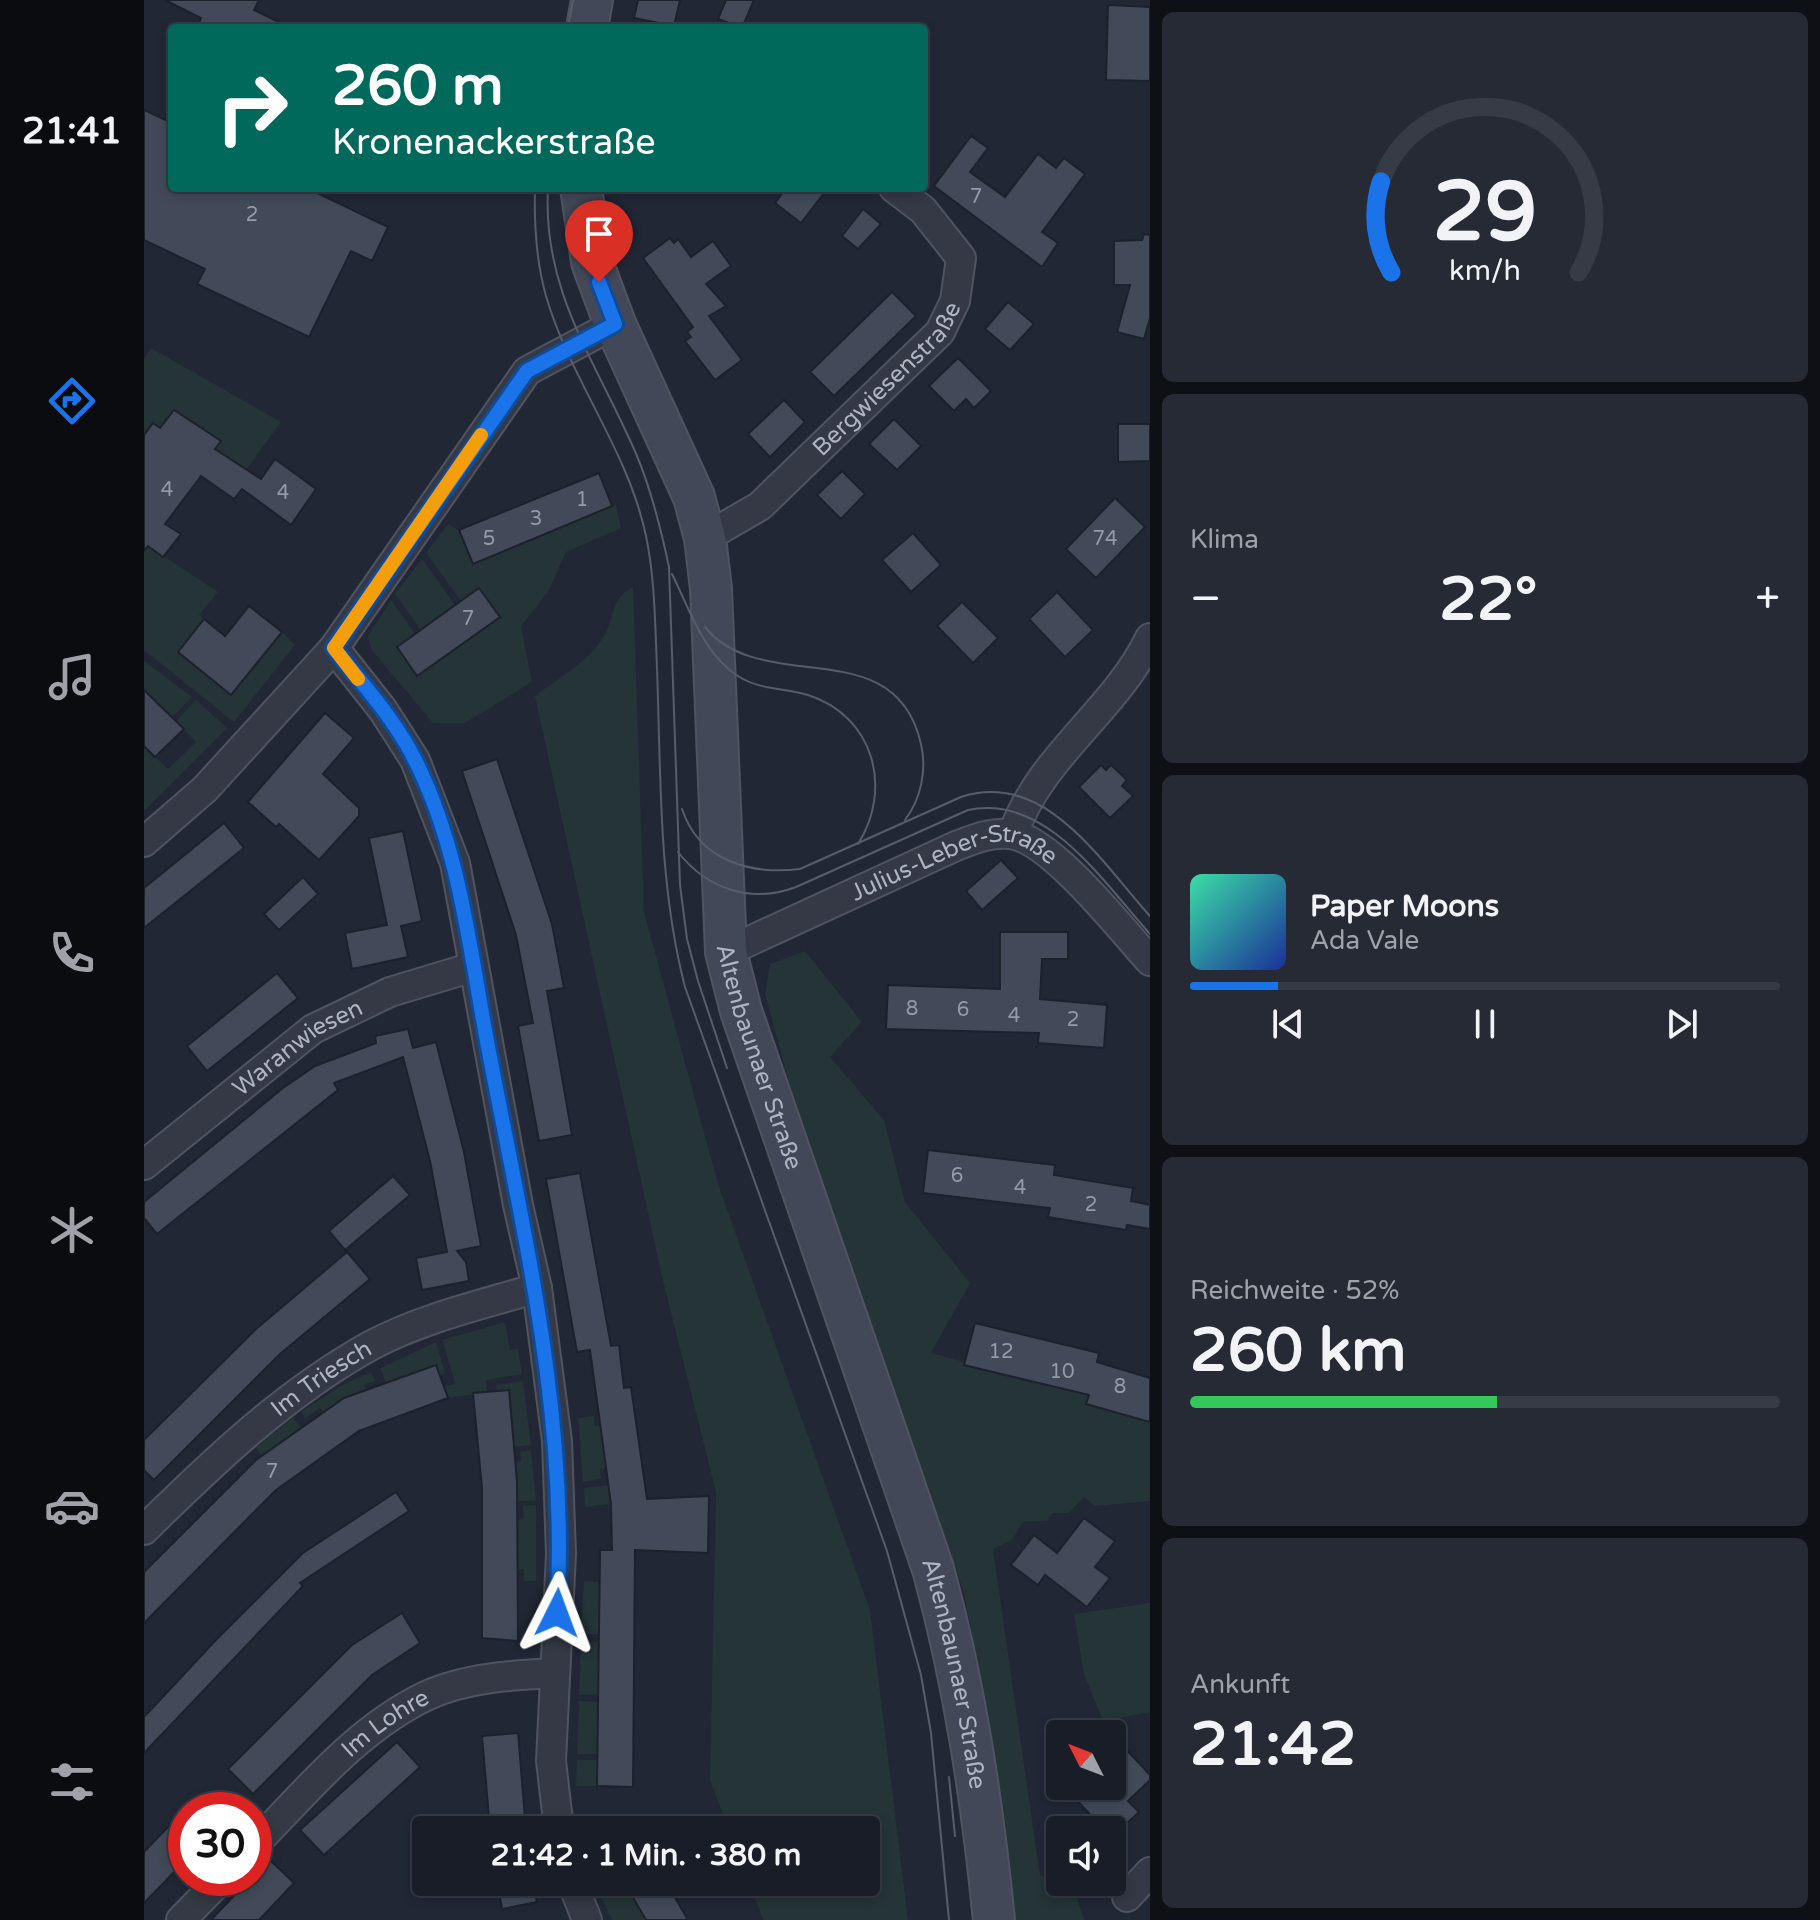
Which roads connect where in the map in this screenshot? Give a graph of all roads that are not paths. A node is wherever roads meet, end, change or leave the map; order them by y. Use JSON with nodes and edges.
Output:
{"nodes":[{"id":1,"x":592,"y":0,"type":"edge"},
{"id":2,"x":588,"y":24,"type":"edge"},
{"id":3,"x":582,"y":192,"type":"edge"},
{"id":4,"x":899,"y":192,"type":"edge"},
{"id":5,"x":615,"y":324,"type":"junction"},
{"id":6,"x":705,"y":538,"type":"junction"},
{"id":7,"x":1150,"y":638,"type":"edge"},
{"id":8,"x":334,"y":648,"type":"junction"},
{"id":9,"x":1013,"y":834,"type":"junction"},
{"id":10,"x":144,"y":842,"type":"edge"},
{"id":11,"x":726,"y":952,"type":"junction"},
{"id":12,"x":1150,"y":961,"type":"edge"},
{"id":13,"x":473,"y":967,"type":"junction"},
{"id":14,"x":144,"y":1165,"type":"edge"},
{"id":15,"x":537,"y":1288,"type":"junction"},
{"id":16,"x":144,"y":1530,"type":"edge"},
{"id":17,"x":554,"y":1673,"type":"junction"},
{"id":18,"x":557,"y":1816,"type":"edge"},
{"id":19,"x":272,"y":1827,"type":"edge"},
{"id":20,"x":1150,"y":1872,"type":"edge"},
{"id":21,"x":204,"y":1896,"type":"edge"},
{"id":22,"x":578,"y":1896,"type":"edge"},
{"id":23,"x":1127,"y":1897,"type":"dead end"},
{"id":24,"x":181,"y":1920,"type":"edge"},
{"id":25,"x":587,"y":1920,"type":"edge"},
{"id":26,"x":994,"y":1920,"type":"edge"}],
"edges":[{"from":1,"to":2,"type":"main road"},
{"from":3,"to":5,"type":"main road","name":"Altenbaunaer Straße"},
{"from":4,"to":6,"type":"street","name":"Bergwiesenstraße"},
{"from":5,"to":6,"type":"main road","name":"Altenbaunaer Straße"},
{"from":5,"to":8,"type":"street"},
{"from":6,"to":11,"type":"main road","name":"Altenbaunaer Straße"},
{"from":7,"to":9,"type":"street"},
{"from":8,"to":10,"type":"street"},
{"from":8,"to":13,"type":"street"},
{"from":9,"to":11,"type":"street","name":"Julius-Leber-Straße"},
{"from":9,"to":12,"type":"street","name":"Julius-Leber-Straße"},
{"from":11,"to":26,"type":"main road","name":"Altenbaunaer Straße"},
{"from":13,"to":14,"type":"street","name":"Waranwiesen"},
{"from":13,"to":15,"type":"street"},
{"from":15,"to":16,"type":"street","name":"Im Triesch"},
{"from":15,"to":17,"type":"street"},
{"from":17,"to":18,"type":"street"},
{"from":17,"to":19,"type":"street","name":"Im Lohre"},
{"from":20,"to":23,"type":"street"},
{"from":21,"to":24,"type":"street"},
{"from":22,"to":25,"type":"street"}]}
